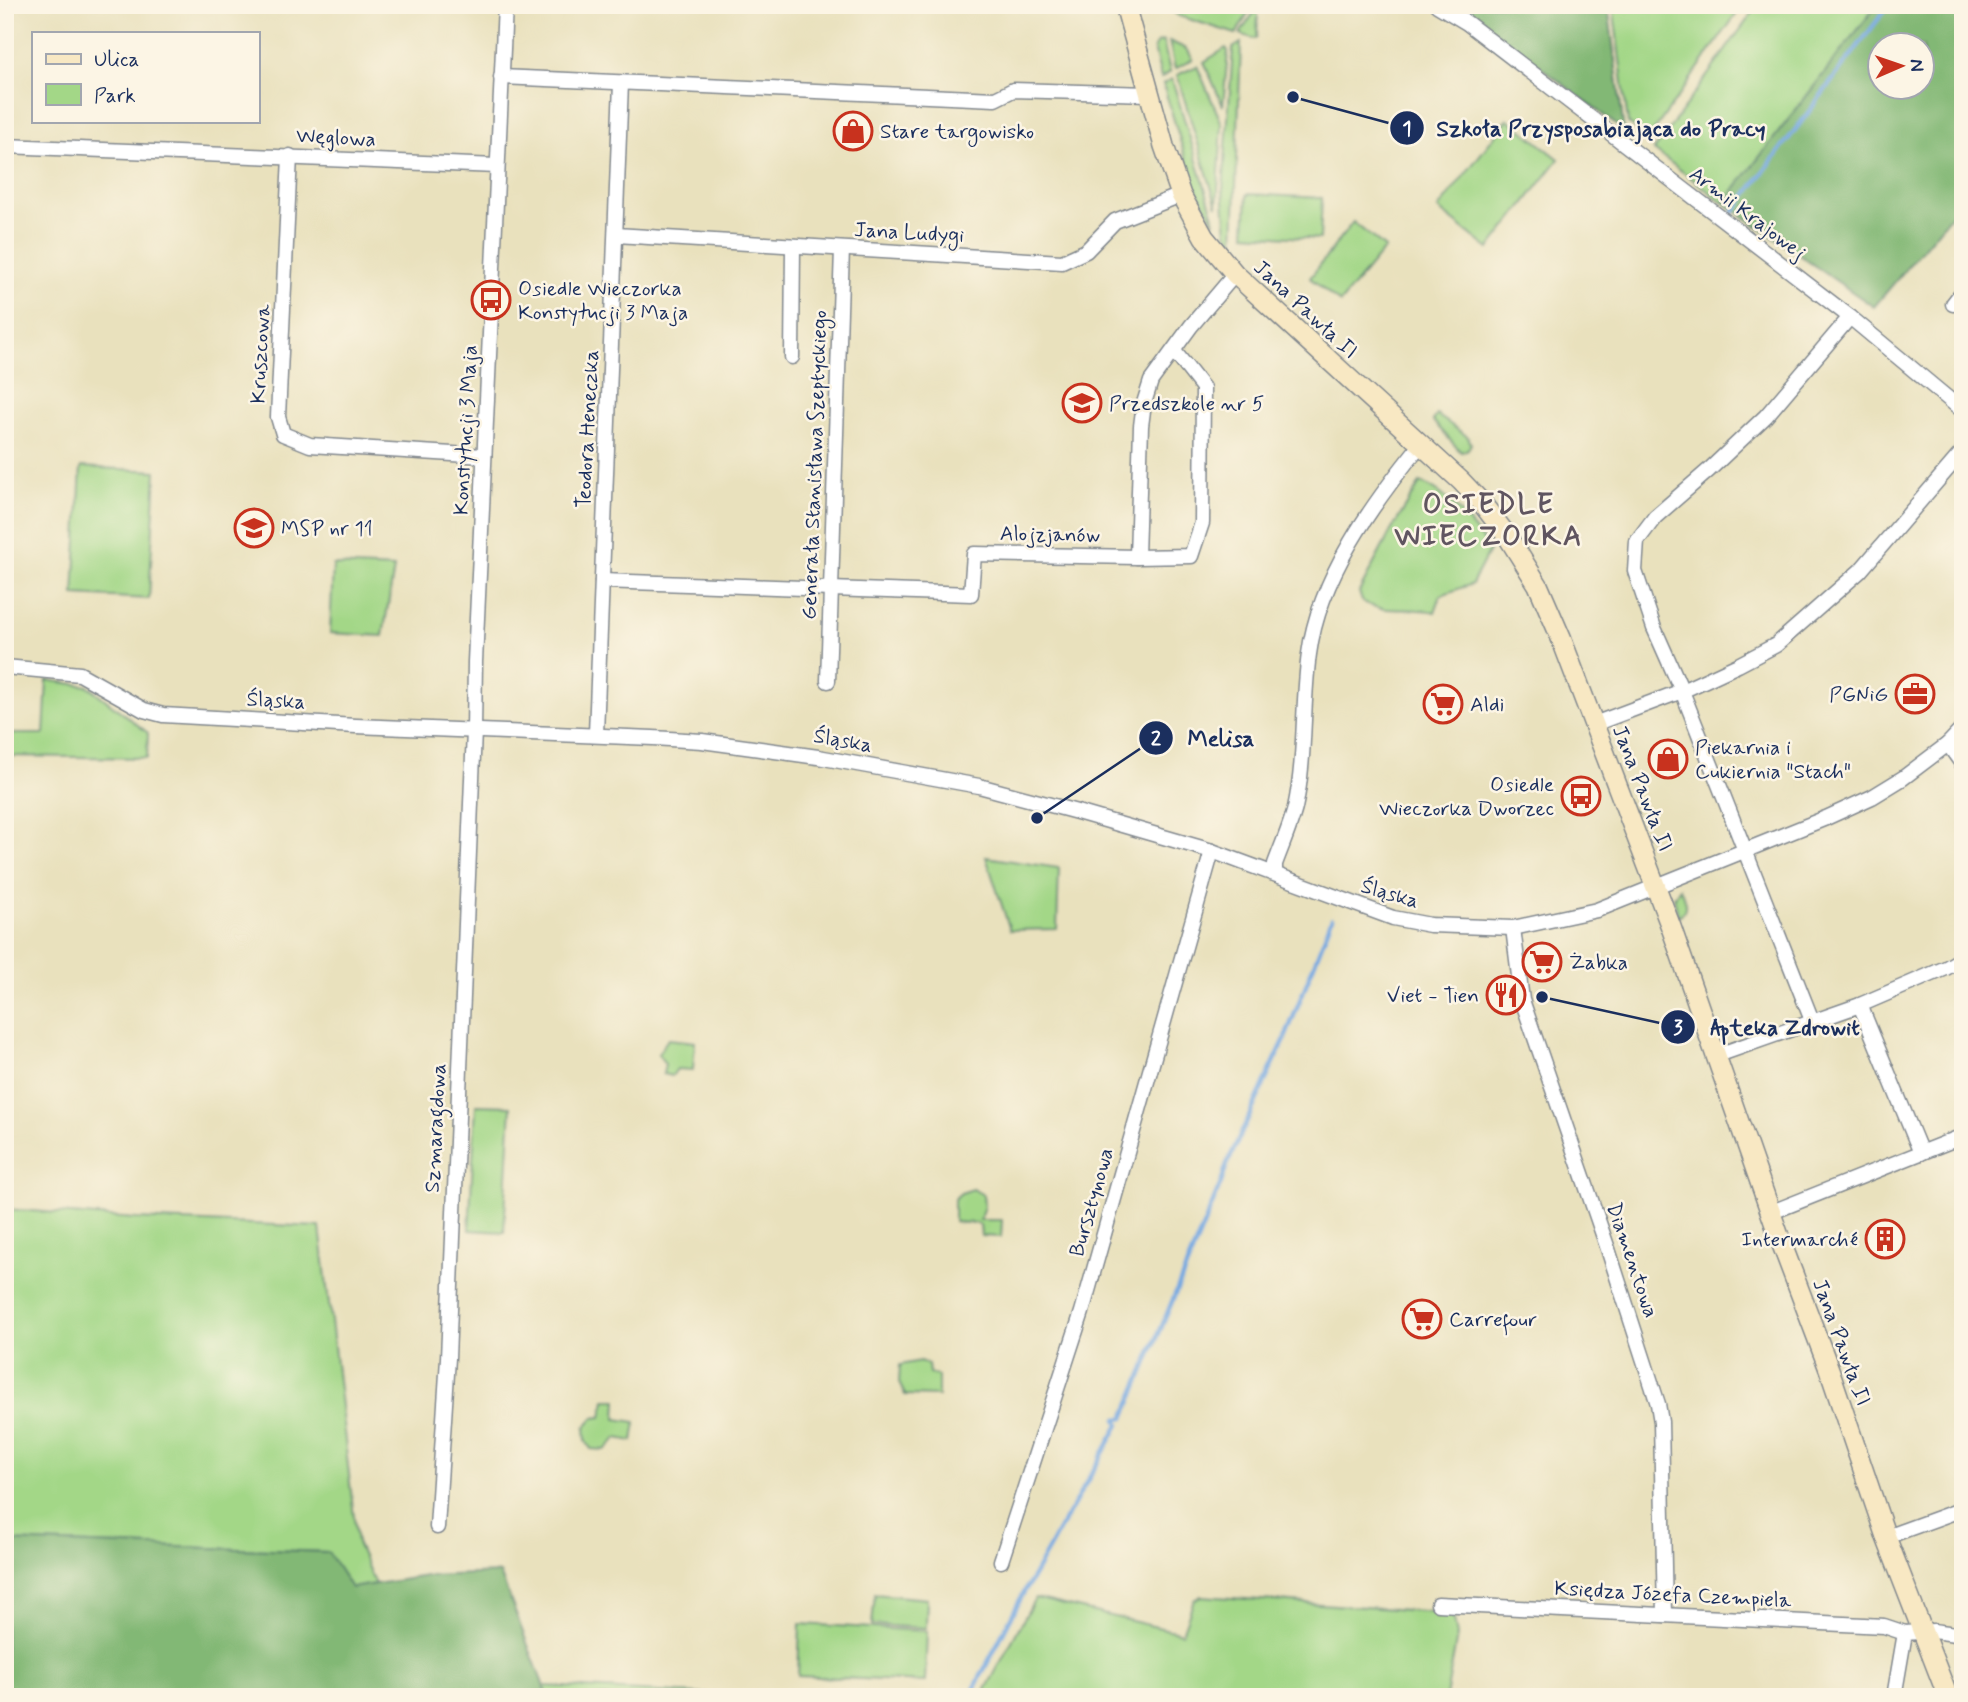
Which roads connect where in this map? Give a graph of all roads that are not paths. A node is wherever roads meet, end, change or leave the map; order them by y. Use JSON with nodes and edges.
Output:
{"nodes":[{"id":1,"x":505,"y":5,"type":"edge"},
{"id":2,"x":1125,"y":5,"type":"edge"},
{"id":3,"x":1437,"y":5,"type":"edge"},
{"id":4,"x":501,"y":77,"type":"junction"},
{"id":5,"x":621,"y":83,"type":"junction"},
{"id":6,"x":1149,"y":94,"type":"junction"},
{"id":7,"x":5,"y":146,"type":"edge"},
{"id":8,"x":290,"y":156,"type":"junction"},
{"id":9,"x":498,"y":166,"type":"junction"},
{"id":10,"x":1181,"y":195,"type":"junction"},
{"id":11,"x":616,"y":235,"type":"junction"},
{"id":12,"x":793,"y":247,"type":"junction"},
{"id":13,"x":842,"y":249,"type":"junction"},
{"id":14,"x":1235,"y":274,"type":"junction"},
{"id":15,"x":1963,"y":292,"type":"edge"},
{"id":16,"x":1953,"y":303,"type":"dead end"},
{"id":17,"x":1850,"y":317,"type":"junction"},
{"id":18,"x":1174,"y":351,"type":"junction"},
{"id":19,"x":792,"y":357,"type":"dead end"},
{"id":20,"x":1963,"y":411,"type":"edge"},
{"id":21,"x":1421,"y":444,"type":"junction"},
{"id":22,"x":1963,"y":451,"type":"edge"},
{"id":23,"x":484,"y":456,"type":"junction"},
{"id":24,"x":1137,"y":557,"type":"junction"},
{"id":25,"x":602,"y":581,"type":"junction"},
{"id":26,"x":833,"y":588,"type":"junction"},
{"id":27,"x":5,"y":667,"type":"edge"},
{"id":28,"x":828,"y":681,"type":"dead end"},
{"id":29,"x":1682,"y":691,"type":"junction"},
{"id":30,"x":1594,"y":723,"type":"junction"},
{"id":31,"x":1963,"y":728,"type":"edge"},
{"id":32,"x":474,"y":731,"type":"junction"},
{"id":33,"x":596,"y":734,"type":"junction"},
{"id":34,"x":1948,"y":744,"type":"junction"},
{"id":35,"x":1963,"y":765,"type":"edge"},
{"id":36,"x":1212,"y":851,"type":"junction"},
{"id":37,"x":1745,"y":852,"type":"junction"},
{"id":38,"x":1275,"y":873,"type":"junction"},
{"id":39,"x":1656,"y":888,"type":"junction"},
{"id":40,"x":1513,"y":928,"type":"junction"},
{"id":41,"x":1963,"y":958,"type":"edge"},
{"id":42,"x":1860,"y":1005,"type":"junction"},
{"id":43,"x":1813,"y":1023,"type":"junction"},
{"id":44,"x":1718,"y":1055,"type":"junction"},
{"id":45,"x":1963,"y":1136,"type":"edge"},
{"id":46,"x":1921,"y":1153,"type":"junction"},
{"id":47,"x":1772,"y":1212,"type":"junction"},
{"id":48,"x":1963,"y":1508,"type":"edge"},
{"id":49,"x":437,"y":1527,"type":"dead end"},
{"id":50,"x":1886,"y":1537,"type":"junction"},
{"id":51,"x":1001,"y":1561,"type":"dead end"},
{"id":52,"x":1438,"y":1604,"type":"dead end"},
{"id":53,"x":1665,"y":1615,"type":"junction"},
{"id":54,"x":1913,"y":1632,"type":"junction"},
{"id":55,"x":1963,"y":1635,"type":"edge"},
{"id":56,"x":1894,"y":1697,"type":"edge"},
{"id":57,"x":1948,"y":1697,"type":"edge"}],
"edges":[{"from":1,"to":4,"type":"street","name":"Konstytucji 3 Maja"},
{"from":2,"to":6,"type":"street","name":"Jana Pawła II"},
{"from":3,"to":17,"type":"street","name":"Armii Krajowej"},
{"from":4,"to":5,"type":"street"},
{"from":4,"to":9,"type":"street","name":"Konstytucji 3 Maja"},
{"from":5,"to":6,"type":"street"},
{"from":5,"to":11,"type":"street","name":"Teodora Heneczka"},
{"from":6,"to":10,"type":"street","name":"Jana Pawła II"},
{"from":7,"to":8,"type":"street","name":"Węglowa"},
{"from":8,"to":9,"type":"street","name":"Węglowa"},
{"from":8,"to":23,"type":"street","name":"Kruszcowa"},
{"from":9,"to":23,"type":"street","name":"Konstytucji 3 Maja"},
{"from":10,"to":13,"type":"street","name":"Jana Ludygi"},
{"from":10,"to":14,"type":"street","name":"Jana Pawła II"},
{"from":11,"to":12,"type":"street","name":"Jana Ludygi"},
{"from":11,"to":25,"type":"street","name":"Teodora Heneczka"},
{"from":12,"to":13,"type":"street","name":"Jana Ludygi"},
{"from":12,"to":19,"type":"street"},
{"from":13,"to":26,"type":"street","name":"Generała Stanisława Szeptyckiego"},
{"from":14,"to":18,"type":"street"},
{"from":14,"to":21,"type":"street","name":"Jana Pawła II"},
{"from":15,"to":16,"type":"street"},
{"from":17,"to":20,"type":"street","name":"Armii Krajowej"},
{"from":17,"to":29,"type":"street"},
{"from":18,"to":24,"type":"street"},
{"from":18,"to":24,"type":"street"},
{"from":21,"to":30,"type":"street","name":"Jana Pawła II"},
{"from":21,"to":38,"type":"street"},
{"from":22,"to":29,"type":"street"},
{"from":23,"to":32,"type":"street","name":"Konstytucji 3 Maja"},
{"from":24,"to":26,"type":"street","name":"Alojzjanów"},
{"from":25,"to":26,"type":"street","name":"Alojzjanów"},
{"from":25,"to":33,"type":"street","name":"Teodora Heneczka"},
{"from":26,"to":28,"type":"street","name":"Generała Stanisława Szeptyckiego"},
{"from":27,"to":32,"type":"street","name":"Śląska"},
{"from":29,"to":30,"type":"street"},
{"from":29,"to":37,"type":"street"},
{"from":30,"to":39,"type":"street","name":"Jana Pawła II"},
{"from":31,"to":34,"type":"street","name":"Śląska"},
{"from":32,"to":33,"type":"street","name":"Śląska"},
{"from":32,"to":49,"type":"street","name":"Szmaragdowa"},
{"from":33,"to":36,"type":"street","name":"Śląska"},
{"from":34,"to":35,"type":"street"},
{"from":34,"to":37,"type":"street","name":"Śląska"},
{"from":36,"to":38,"type":"street","name":"Śląska"},
{"from":36,"to":51,"type":"street","name":"Bursztynowa"},
{"from":37,"to":39,"type":"street","name":"Śląska"},
{"from":37,"to":43,"type":"street"},
{"from":38,"to":40,"type":"street","name":"Śląska"},
{"from":39,"to":40,"type":"street","name":"Śląska"},
{"from":39,"to":44,"type":"street","name":"Jana Pawła II"},
{"from":40,"to":53,"type":"street","name":"Diamentowa"},
{"from":41,"to":42,"type":"street"},
{"from":42,"to":43,"type":"street"},
{"from":42,"to":46,"type":"street"},
{"from":43,"to":44,"type":"street"},
{"from":44,"to":47,"type":"street","name":"Jana Pawła II"},
{"from":45,"to":46,"type":"street"},
{"from":46,"to":47,"type":"street"},
{"from":47,"to":50,"type":"street","name":"Jana Pawła II"},
{"from":48,"to":50,"type":"street"},
{"from":50,"to":54,"type":"street","name":"Jana Pawła II"},
{"from":52,"to":53,"type":"street","name":"Księdza Józefa Czempiela"},
{"from":53,"to":54,"type":"street","name":"Księdza Józefa Czempiela"},
{"from":54,"to":55,"type":"street","name":"Księdza Józefa Czempiela"},
{"from":54,"to":56,"type":"street"},
{"from":54,"to":57,"type":"street","name":"Jana Pawła II"}]}
